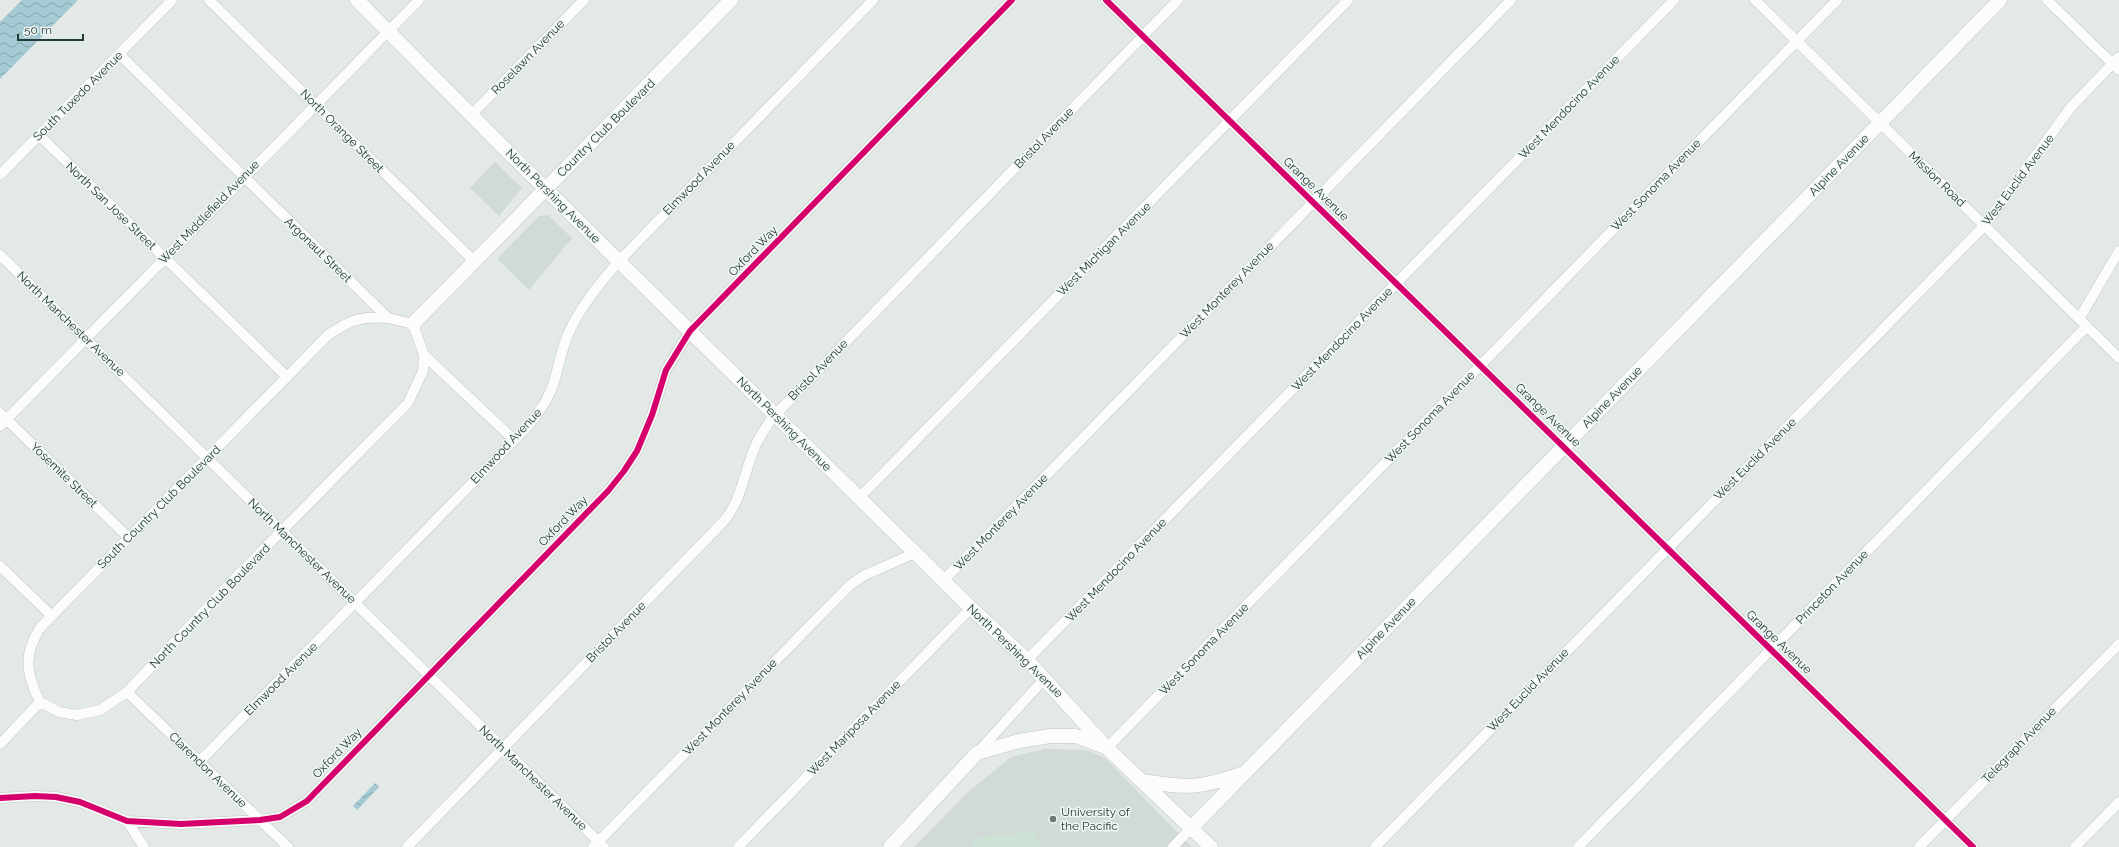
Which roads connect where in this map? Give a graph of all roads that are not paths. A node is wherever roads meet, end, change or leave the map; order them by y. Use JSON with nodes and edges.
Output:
{"nodes":[{"id":1,"x":172,"y":0,"type":"edge"},
{"id":2,"x":209,"y":0,"type":"edge"},
{"id":3,"x":357,"y":0,"type":"edge"},
{"id":4,"x":419,"y":0,"type":"edge"},
{"id":5,"x":584,"y":0,"type":"edge"},
{"id":6,"x":731,"y":0,"type":"edge"},
{"id":7,"x":873,"y":0,"type":"edge"},
{"id":8,"x":1012,"y":0,"type":"edge"},
{"id":9,"x":1106,"y":0,"type":"edge"},
{"id":10,"x":1178,"y":0,"type":"edge"},
{"id":11,"x":1348,"y":0,"type":"edge"},
{"id":12,"x":1511,"y":0,"type":"edge"},
{"id":13,"x":1674,"y":0,"type":"edge"},
{"id":14,"x":1755,"y":0,"type":"edge"},
{"id":15,"x":1837,"y":0,"type":"edge"},
{"id":16,"x":2000,"y":0,"type":"edge"},
{"id":17,"x":2047,"y":0,"type":"edge"},
{"id":18,"x":388,"y":31,"type":"junction"},
{"id":19,"x":1143,"y":36,"type":"junction"},
{"id":20,"x":1796,"y":41,"type":"junction"},
{"id":21,"x":119,"y":54,"type":"junction"},
{"id":22,"x":2117,"y":64,"type":"edge"},
{"id":23,"x":315,"y":104,"type":"junction"},
{"id":24,"x":472,"y":114,"type":"junction"},
{"id":25,"x":1230,"y":121,"type":"junction"},
{"id":26,"x":1880,"y":123,"type":"junction"},
{"id":27,"x":39,"y":135,"type":"junction"},
{"id":28,"x":0,"y":175,"type":"edge"},
{"id":29,"x":244,"y":177,"type":"junction"},
{"id":30,"x":546,"y":189,"type":"junction"},
{"id":31,"x":1313,"y":202,"type":"junction"},
{"id":32,"x":1985,"y":225,"type":"junction"},
{"id":33,"x":2119,"y":251,"type":"edge"},
{"id":34,"x":0,"y":255,"type":"edge"},
{"id":35,"x":164,"y":258,"type":"junction"},
{"id":36,"x":474,"y":261,"type":"junction"},
{"id":37,"x":619,"y":261,"type":"junction"},
{"id":38,"x":1397,"y":283,"type":"junction"},
{"id":39,"x":388,"y":318,"type":"junction"},
{"id":40,"x":2079,"y":319,"type":"junction"},
{"id":41,"x":413,"y":324,"type":"junction"},
{"id":42,"x":2087,"y":326,"type":"junction"},
{"id":43,"x":690,"y":331,"type":"junction"},
{"id":44,"x":86,"y":339,"type":"junction"},
{"id":45,"x":424,"y":356,"type":"junction"},
{"id":46,"x":2119,"y":358,"type":"edge"},
{"id":47,"x":1480,"y":365,"type":"junction"},
{"id":48,"x":287,"y":377,"type":"junction"},
{"id":49,"x":775,"y":415,"type":"junction"},
{"id":50,"x":2,"y":419,"type":"edge"},
{"id":51,"x":514,"y":440,"type":"junction"},
{"id":52,"x":1564,"y":446,"type":"junction"},
{"id":53,"x":208,"y":459,"type":"junction"},
{"id":54,"x":859,"y":498,"type":"junction"},
{"id":55,"x":282,"y":531,"type":"junction"},
{"id":56,"x":128,"y":538,"type":"junction"},
{"id":57,"x":1668,"y":547,"type":"junction"},
{"id":58,"x":915,"y":553,"type":"junction"},
{"id":59,"x":0,"y":566,"type":"edge"},
{"id":60,"x":943,"y":581,"type":"junction"},
{"id":61,"x":355,"y":603,"type":"junction"},
{"id":62,"x":971,"y":608,"type":"junction"},
{"id":63,"x":52,"y":616,"type":"junction"},
{"id":64,"x":2119,"y":644,"type":"edge"},
{"id":65,"x":1771,"y":649,"type":"junction"},
{"id":66,"x":1027,"y":660,"type":"junction"},
{"id":67,"x":428,"y":676,"type":"junction"},
{"id":68,"x":1046,"y":678,"type":"junction"},
{"id":69,"x":127,"y":692,"type":"junction"},
{"id":70,"x":40,"y":702,"type":"junction"},
{"id":71,"x":0,"y":744,"type":"edge"},
{"id":72,"x":503,"y":748,"type":"junction"},
{"id":73,"x":1107,"y":748,"type":"junction"},
{"id":74,"x":977,"y":753,"type":"junction"},
{"id":75,"x":199,"y":762,"type":"junction"},
{"id":76,"x":1245,"y":772,"type":"junction"},
{"id":77,"x":1142,"y":781,"type":"junction"},
{"id":78,"x":0,"y":798,"type":"edge"},
{"id":79,"x":2119,"y":802,"type":"edge"},
{"id":80,"x":260,"y":820,"type":"junction"},
{"id":81,"x":1946,"y":820,"type":"junction"},
{"id":82,"x":127,"y":822,"type":"junction"},
{"id":83,"x":1191,"y":828,"type":"junction"},
{"id":84,"x":598,"y":845,"type":"edge"},
{"id":85,"x":144,"y":847,"type":"edge"},
{"id":86,"x":288,"y":847,"type":"edge"},
{"id":87,"x":407,"y":847,"type":"edge"},
{"id":88,"x":738,"y":847,"type":"edge"},
{"id":89,"x":890,"y":847,"type":"edge"},
{"id":90,"x":1172,"y":847,"type":"edge"},
{"id":91,"x":1211,"y":847,"type":"edge"},
{"id":92,"x":1375,"y":847,"type":"edge"},
{"id":93,"x":1578,"y":847,"type":"edge"},
{"id":94,"x":1920,"y":847,"type":"edge"},
{"id":95,"x":1973,"y":847,"type":"edge"},
{"id":96,"x":2075,"y":847,"type":"edge"}],
"edges":[{"from":1,"to":21,"type":"street","name":"South Tuxedo Avenue"},
{"from":2,"to":23,"type":"street","name":"North Orange Street"},
{"from":3,"to":18,"type":"street","name":"North Pershing Avenue"},
{"from":4,"to":18,"type":"street","name":"West Middlefield Avenue"},
{"from":5,"to":24,"type":"street","name":"Roselawn Avenue"},
{"from":6,"to":30,"type":"street","name":"Country Club Boulevard"},
{"from":7,"to":37,"type":"street","name":"Elmwood Avenue"},
{"from":8,"to":43,"type":"street","name":"Oxford Way"},
{"from":9,"to":19,"type":"street","name":"Grange Avenue"},
{"from":10,"to":19,"type":"street","name":"Bristol Avenue"},
{"from":11,"to":25,"type":"street","name":"West Michigan Avenue"},
{"from":12,"to":31,"type":"street","name":"West Monterey Avenue"},
{"from":13,"to":38,"type":"street","name":"West Mendocino Avenue"},
{"from":14,"to":20,"type":"street","name":"Mission Road"},
{"from":15,"to":20,"type":"street","name":"West Sonoma Avenue"},
{"from":16,"to":26,"type":"street","name":"Alpine Avenue"},
{"from":17,"to":22,"type":"street"},
{"from":18,"to":23,"type":"street","name":"West Middlefield Avenue"},
{"from":18,"to":24,"type":"street","name":"North Pershing Avenue"},
{"from":19,"to":25,"type":"street","name":"Grange Avenue"},
{"from":19,"to":49,"type":"street","name":"Bristol Avenue"},
{"from":20,"to":26,"type":"street","name":"Mission Road"},
{"from":20,"to":47,"type":"street","name":"West Sonoma Avenue"},
{"from":21,"to":27,"type":"street","name":"South Tuxedo Avenue"},
{"from":21,"to":29,"type":"street","name":"Argonaut Street"},
{"from":22,"to":32,"type":"street","name":"West Euclid Avenue"},
{"from":23,"to":29,"type":"street","name":"West Middlefield Avenue"},
{"from":23,"to":36,"type":"street","name":"North Orange Street"},
{"from":24,"to":30,"type":"street","name":"North Pershing Avenue"},
{"from":25,"to":31,"type":"street","name":"Grange Avenue"},
{"from":25,"to":54,"type":"street","name":"West Michigan Avenue"},
{"from":26,"to":32,"type":"street","name":"Mission Road"},
{"from":26,"to":52,"type":"street","name":"Alpine Avenue"},
{"from":27,"to":28,"type":"street","name":"South Tuxedo Avenue"},
{"from":27,"to":35,"type":"street","name":"North San Jose Street"},
{"from":29,"to":35,"type":"street","name":"West Middlefield Avenue"},
{"from":29,"to":39,"type":"street","name":"Argonaut Street"},
{"from":30,"to":36,"type":"street","name":"Country Club Boulevard"},
{"from":30,"to":37,"type":"street","name":"North Pershing Avenue"},
{"from":31,"to":38,"type":"street","name":"Grange Avenue"},
{"from":31,"to":60,"type":"street","name":"West Monterey Avenue"},
{"from":32,"to":40,"type":"street","name":"Mission Road"},
{"from":32,"to":57,"type":"street","name":"West Euclid Avenue"},
{"from":33,"to":40,"type":"street"},
{"from":34,"to":44,"type":"street","name":"North Manchester Avenue"},
{"from":35,"to":44,"type":"street","name":"West Middlefield Avenue"},
{"from":35,"to":48,"type":"street","name":"North San Jose Street"},
{"from":36,"to":41,"type":"street","name":"Country Club Boulevard"},
{"from":37,"to":43,"type":"street","name":"North Pershing Avenue"},
{"from":37,"to":51,"type":"street","name":"Elmwood Avenue"},
{"from":38,"to":47,"type":"street","name":"Grange Avenue"},
{"from":38,"to":66,"type":"street","name":"West Mendocino Avenue"},
{"from":39,"to":41,"type":"street"},
{"from":39,"to":48,"type":"street","name":"South Country Club Boulevard"},
{"from":40,"to":42,"type":"street","name":"Mission Road"},
{"from":41,"to":45,"type":"street"},
{"from":42,"to":46,"type":"street","name":"Mission Road"},
{"from":42,"to":65,"type":"street","name":"Princeton Avenue"},
{"from":43,"to":49,"type":"street","name":"North Pershing Avenue"},
{"from":43,"to":67,"type":"street","name":"Oxford Way"},
{"from":44,"to":50,"type":"street","name":"West Middlefield Avenue"},
{"from":44,"to":53,"type":"street","name":"North Manchester Avenue"},
{"from":45,"to":51,"type":"street"},
{"from":45,"to":55,"type":"street","name":"North Country Club Boulevard"},
{"from":47,"to":52,"type":"street","name":"Grange Avenue"},
{"from":47,"to":73,"type":"street","name":"West Sonoma Avenue"},
{"from":48,"to":53,"type":"street","name":"South Country Club Boulevard"},
{"from":49,"to":54,"type":"street","name":"North Pershing Avenue"},
{"from":49,"to":72,"type":"street","name":"Bristol Avenue"},
{"from":50,"to":56,"type":"street","name":"Yosemite Street"},
{"from":51,"to":61,"type":"street","name":"Elmwood Avenue"},
{"from":52,"to":57,"type":"street","name":"Grange Avenue"},
{"from":52,"to":76,"type":"street","name":"Alpine Avenue"},
{"from":53,"to":55,"type":"street","name":"North Manchester Avenue"},
{"from":53,"to":56,"type":"street","name":"South Country Club Boulevard"},
{"from":54,"to":58,"type":"street","name":"North Pershing Avenue"},
{"from":55,"to":61,"type":"street","name":"North Manchester Avenue"},
{"from":55,"to":69,"type":"street","name":"North Country Club Boulevard"},
{"from":56,"to":63,"type":"street","name":"South Country Club Boulevard"},
{"from":57,"to":65,"type":"street","name":"Grange Avenue"},
{"from":57,"to":92,"type":"street","name":"West Euclid Avenue"},
{"from":58,"to":60,"type":"street","name":"North Pershing Avenue"},
{"from":58,"to":84,"type":"street","name":"West Monterey Avenue"},
{"from":59,"to":63,"type":"street"},
{"from":60,"to":62,"type":"street","name":"North Pershing Avenue"},
{"from":61,"to":67,"type":"street","name":"North Manchester Avenue"},
{"from":61,"to":75,"type":"street","name":"Elmwood Avenue"},
{"from":62,"to":66,"type":"street","name":"North Pershing Avenue"},
{"from":62,"to":88,"type":"street","name":"West Mariposa Avenue"},
{"from":63,"to":70,"type":"street","name":"South Country Club Boulevard"},
{"from":64,"to":81,"type":"street","name":"Telegraph Avenue"},
{"from":65,"to":81,"type":"street","name":"Grange Avenue"},
{"from":65,"to":93,"type":"street","name":"Princeton Avenue"},
{"from":66,"to":68,"type":"street","name":"North Pershing Avenue"},
{"from":67,"to":72,"type":"street","name":"North Manchester Avenue"},
{"from":67,"to":80,"type":"street","name":"Oxford Way"},
{"from":68,"to":73,"type":"street","name":"North Pershing Avenue"},
{"from":68,"to":74,"type":"street"},
{"from":69,"to":70,"type":"street","name":"North Country Club Boulevard"},
{"from":69,"to":75,"type":"street","name":"Clarendon Avenue"},
{"from":70,"to":71,"type":"street"},
{"from":72,"to":84,"type":"street","name":"North Manchester Avenue"},
{"from":72,"to":87,"type":"street","name":"Bristol Avenue"},
{"from":73,"to":74,"type":"street"},
{"from":73,"to":77,"type":"street","name":"North Pershing Avenue"},
{"from":74,"to":89,"type":"street"},
{"from":75,"to":80,"type":"street","name":"Clarendon Avenue"},
{"from":76,"to":77,"type":"street"},
{"from":76,"to":83,"type":"street","name":"Alpine Avenue"},
{"from":77,"to":83,"type":"street","name":"North Pershing Avenue"},
{"from":78,"to":82,"type":"street","name":"Oxford Way"},
{"from":79,"to":96,"type":"street"},
{"from":80,"to":82,"type":"street","name":"Oxford Way"},
{"from":80,"to":86,"type":"street","name":"Clarendon Avenue"},
{"from":81,"to":94,"type":"street","name":"Telegraph Avenue"},
{"from":81,"to":95,"type":"street","name":"Grange Avenue"},
{"from":82,"to":85,"type":"street"},
{"from":83,"to":90,"type":"street"},
{"from":83,"to":91,"type":"street","name":"North Pershing Avenue"}]}
